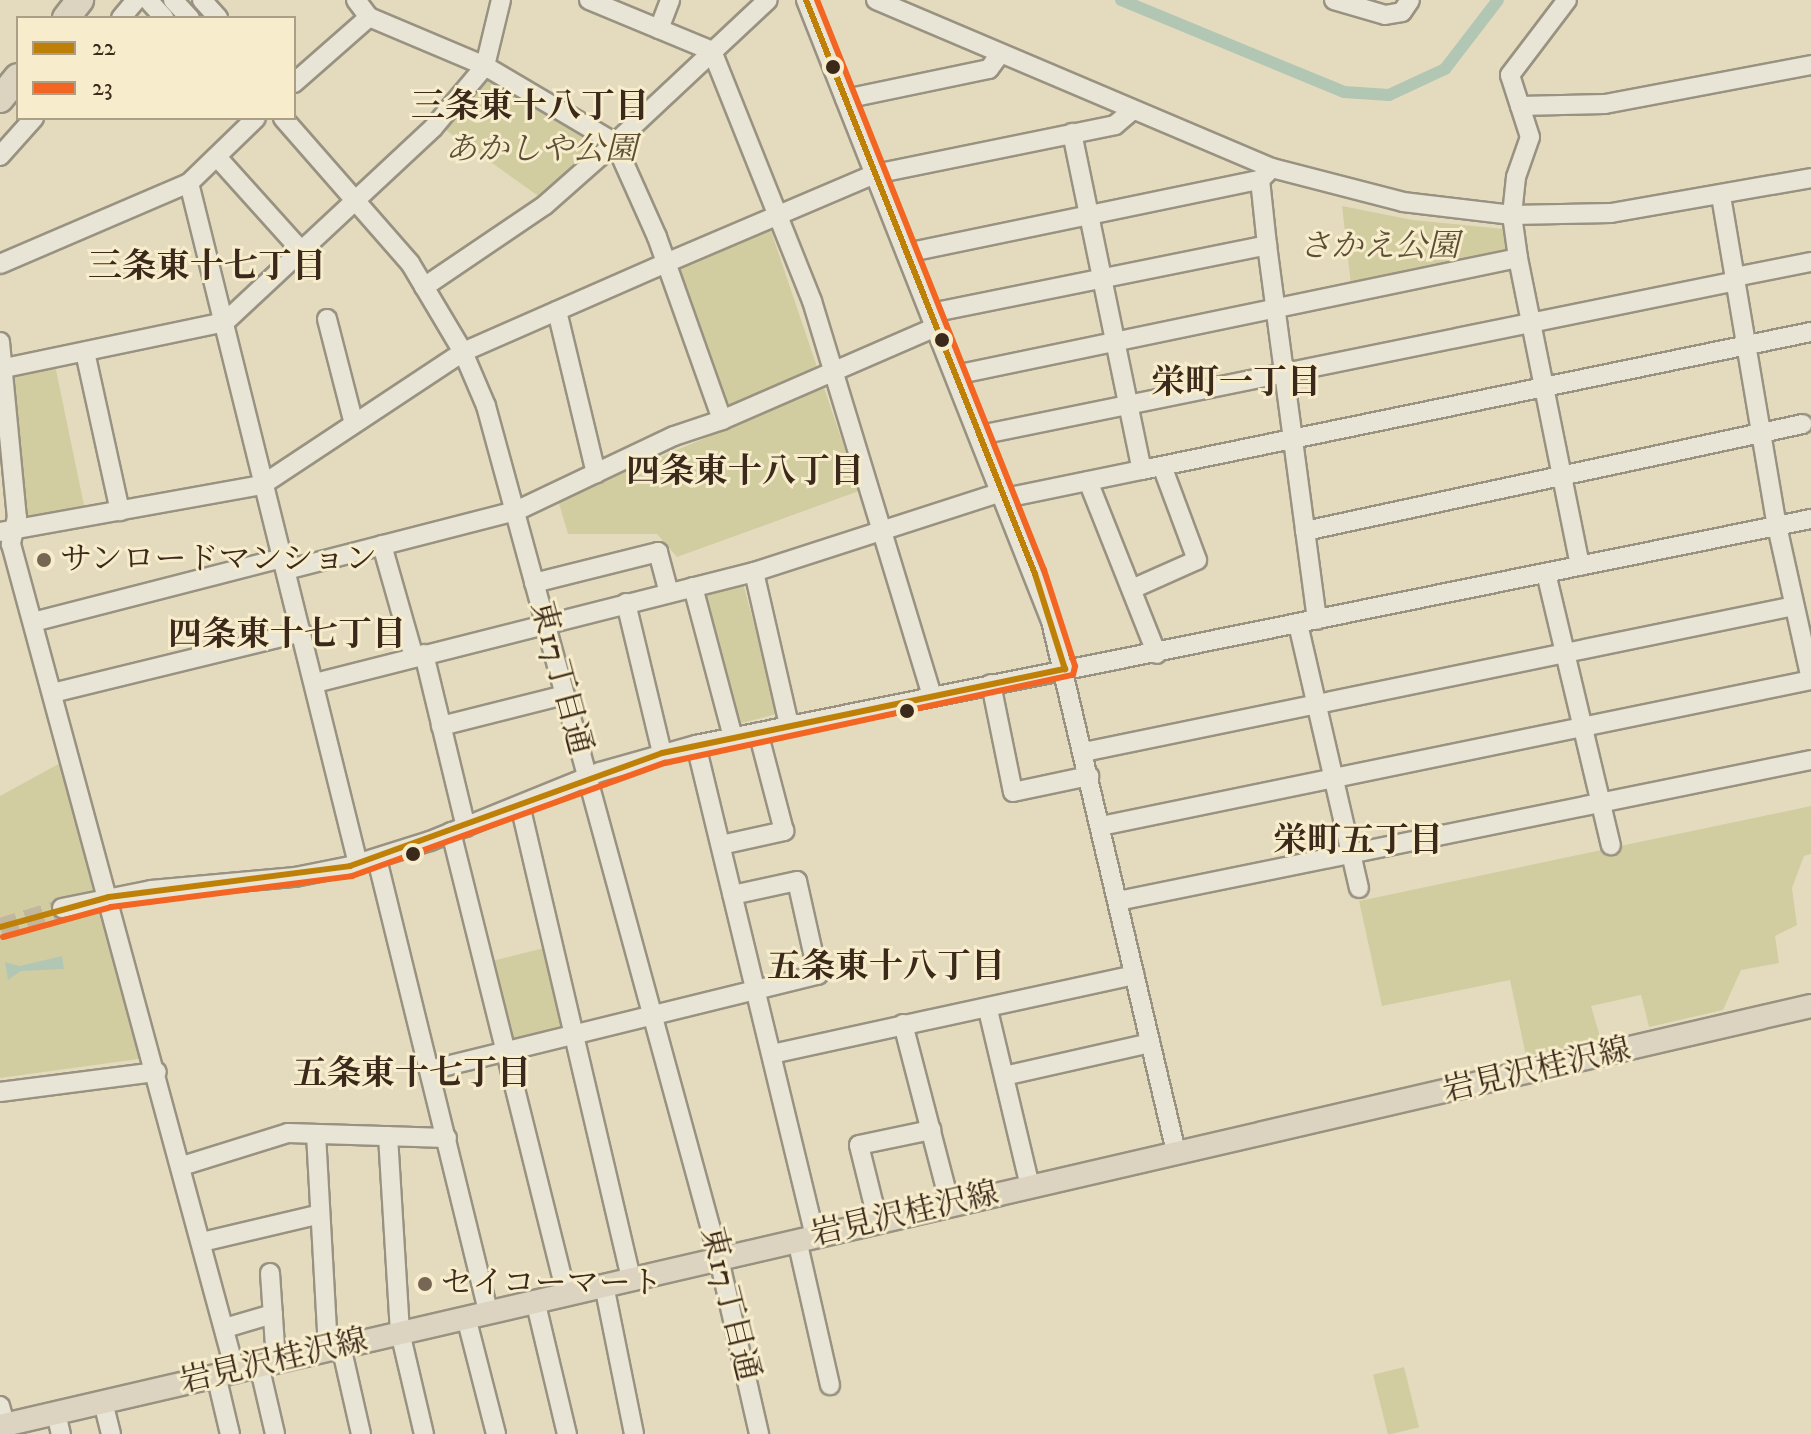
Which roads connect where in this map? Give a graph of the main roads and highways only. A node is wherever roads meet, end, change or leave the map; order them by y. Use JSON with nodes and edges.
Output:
{"nodes":[{"id":1,"x":80,"y":0,"type":"edge"},
{"id":2,"x":68,"y":16,"type":"edge"},
{"id":3,"x":16,"y":79,"type":"edge"},
{"id":4,"x":0,"y":99,"type":"edge"},
{"id":5,"x":1811,"y":1006,"type":"edge"},
{"id":6,"x":2,"y":1419,"type":"edge"},
{"id":7,"x":59,"y":1423,"type":"edge"}],
"edges":[{"from":1,"to":2,"type":"highway"},
{"from":3,"to":4,"type":"highway"},
{"from":5,"to":7,"type":"main road","name":"岩見沢桂沢線"},
{"from":6,"to":7,"type":"main road","name":"岩見沢桂沢線"}]}
